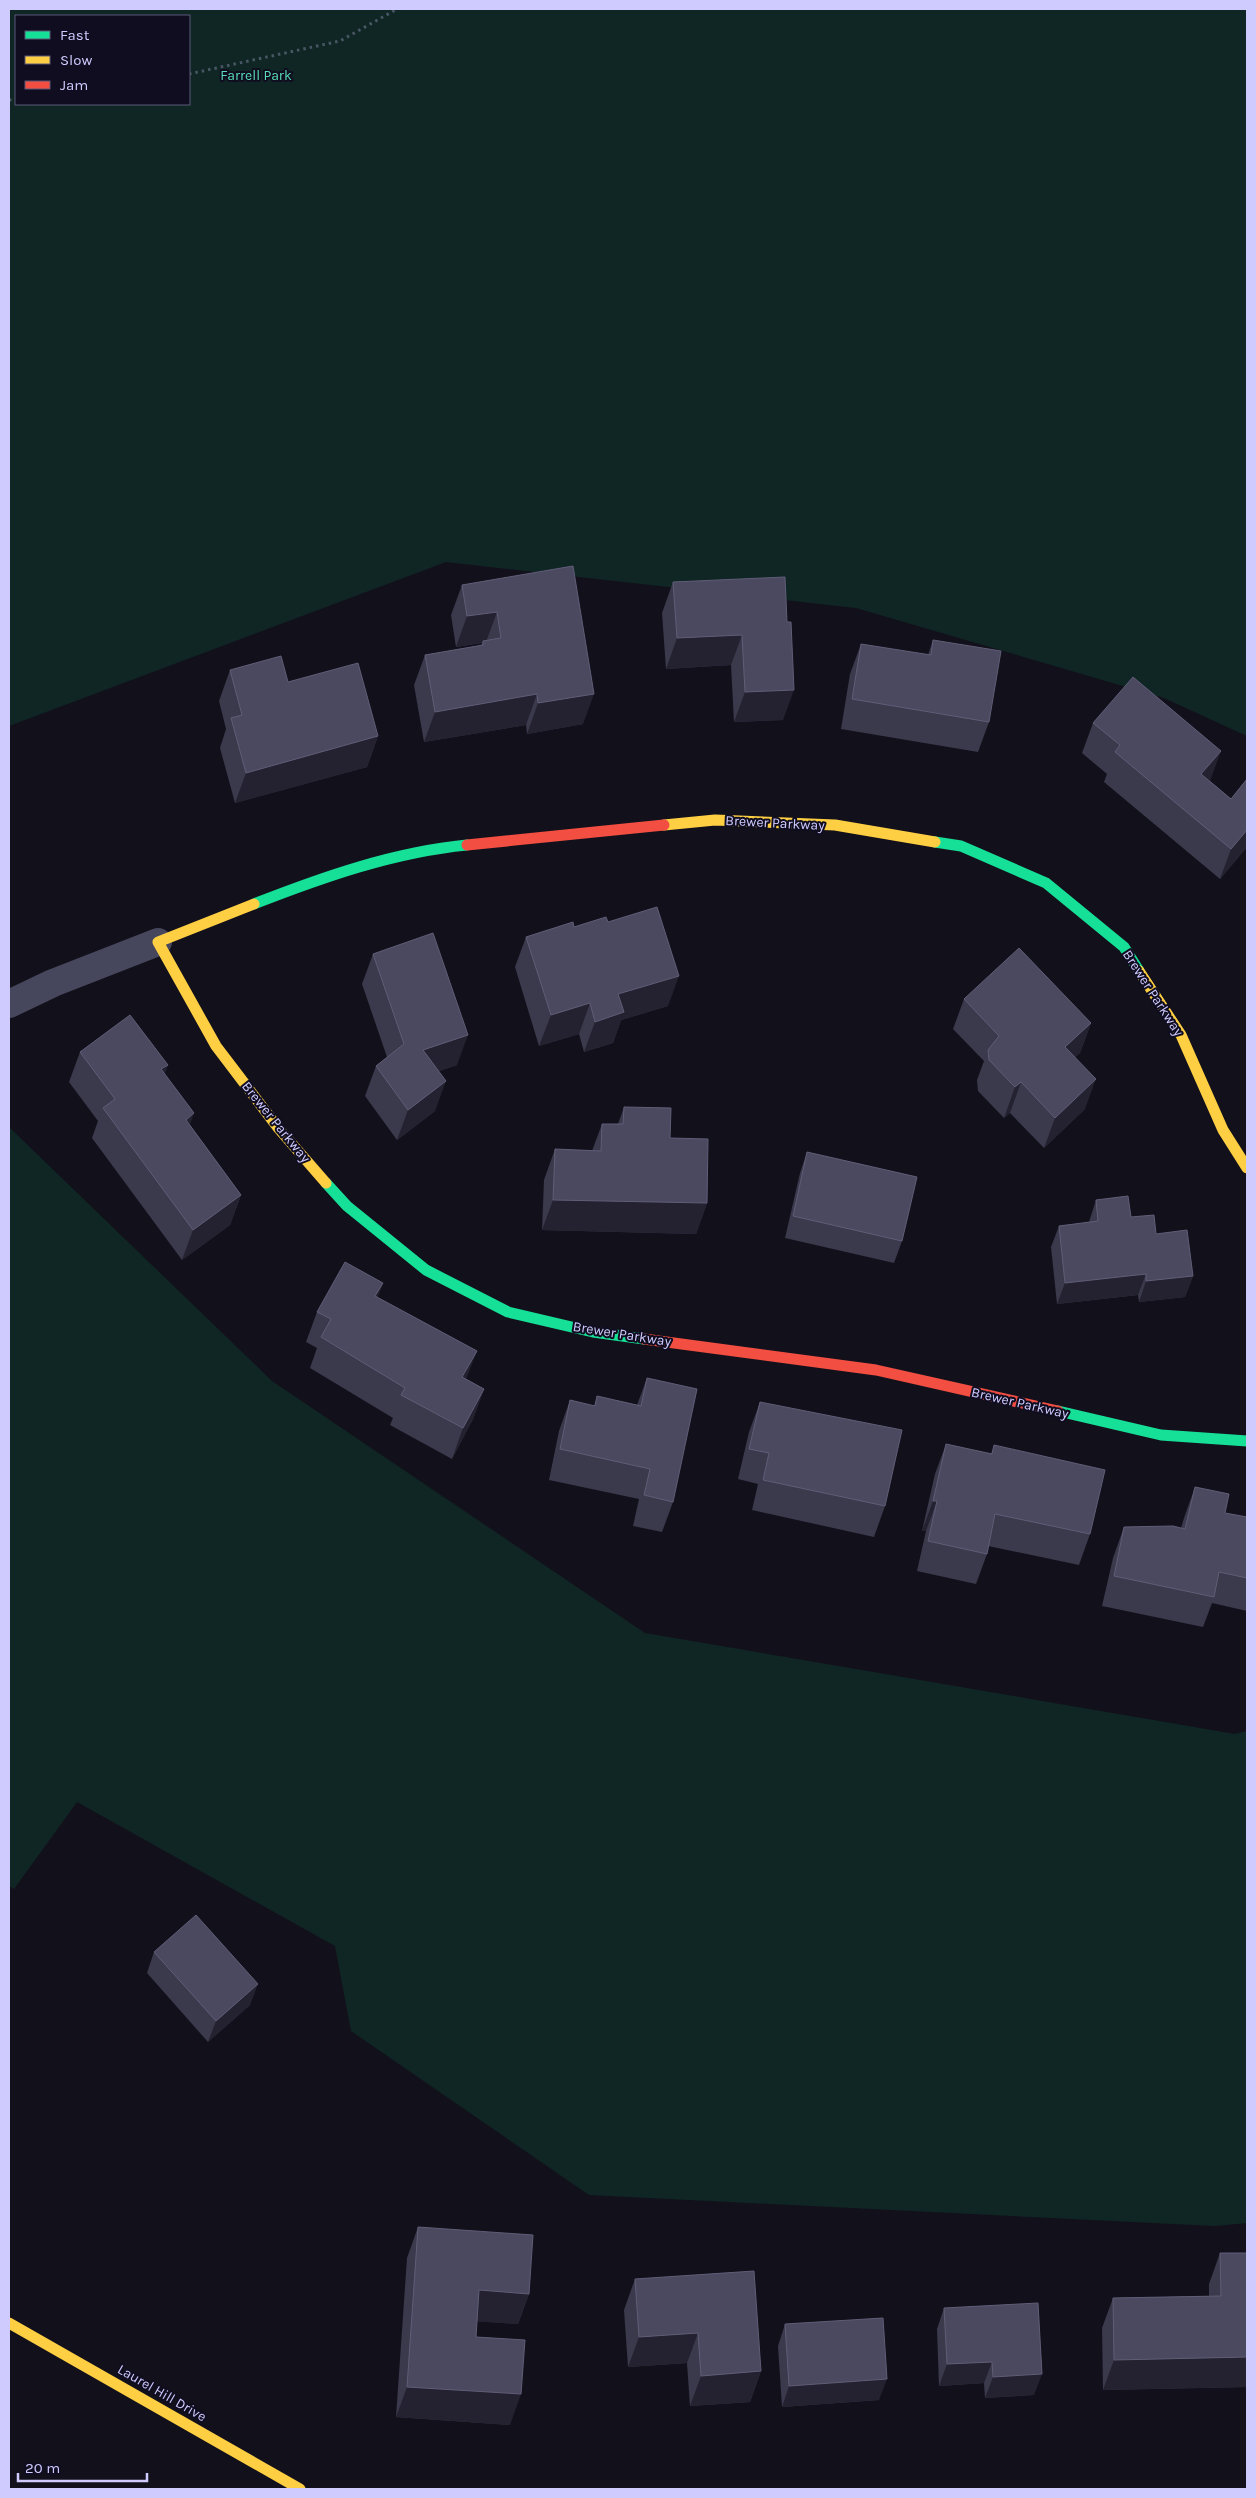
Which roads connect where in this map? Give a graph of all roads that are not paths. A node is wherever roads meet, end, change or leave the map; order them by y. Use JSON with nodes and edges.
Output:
{"nodes":[{"id":1,"x":158,"y":942,"type":"junction"},
{"id":2,"x":9,"y":1004,"type":"edge"},
{"id":3,"x":1247,"y":1168,"type":"edge"},
{"id":4,"x":1247,"y":1441,"type":"edge"},
{"id":5,"x":9,"y":2323,"type":"edge"},
{"id":6,"x":300,"y":2489,"type":"edge"}],
"edges":[{"from":1,"to":2,"type":"street","name":"Brewer Parkway"},
{"from":1,"to":3,"type":"street","name":"Brewer Parkway"},
{"from":1,"to":4,"type":"street","name":"Brewer Parkway"},
{"from":5,"to":6,"type":"street","name":"Laurel Hill Drive"}]}
